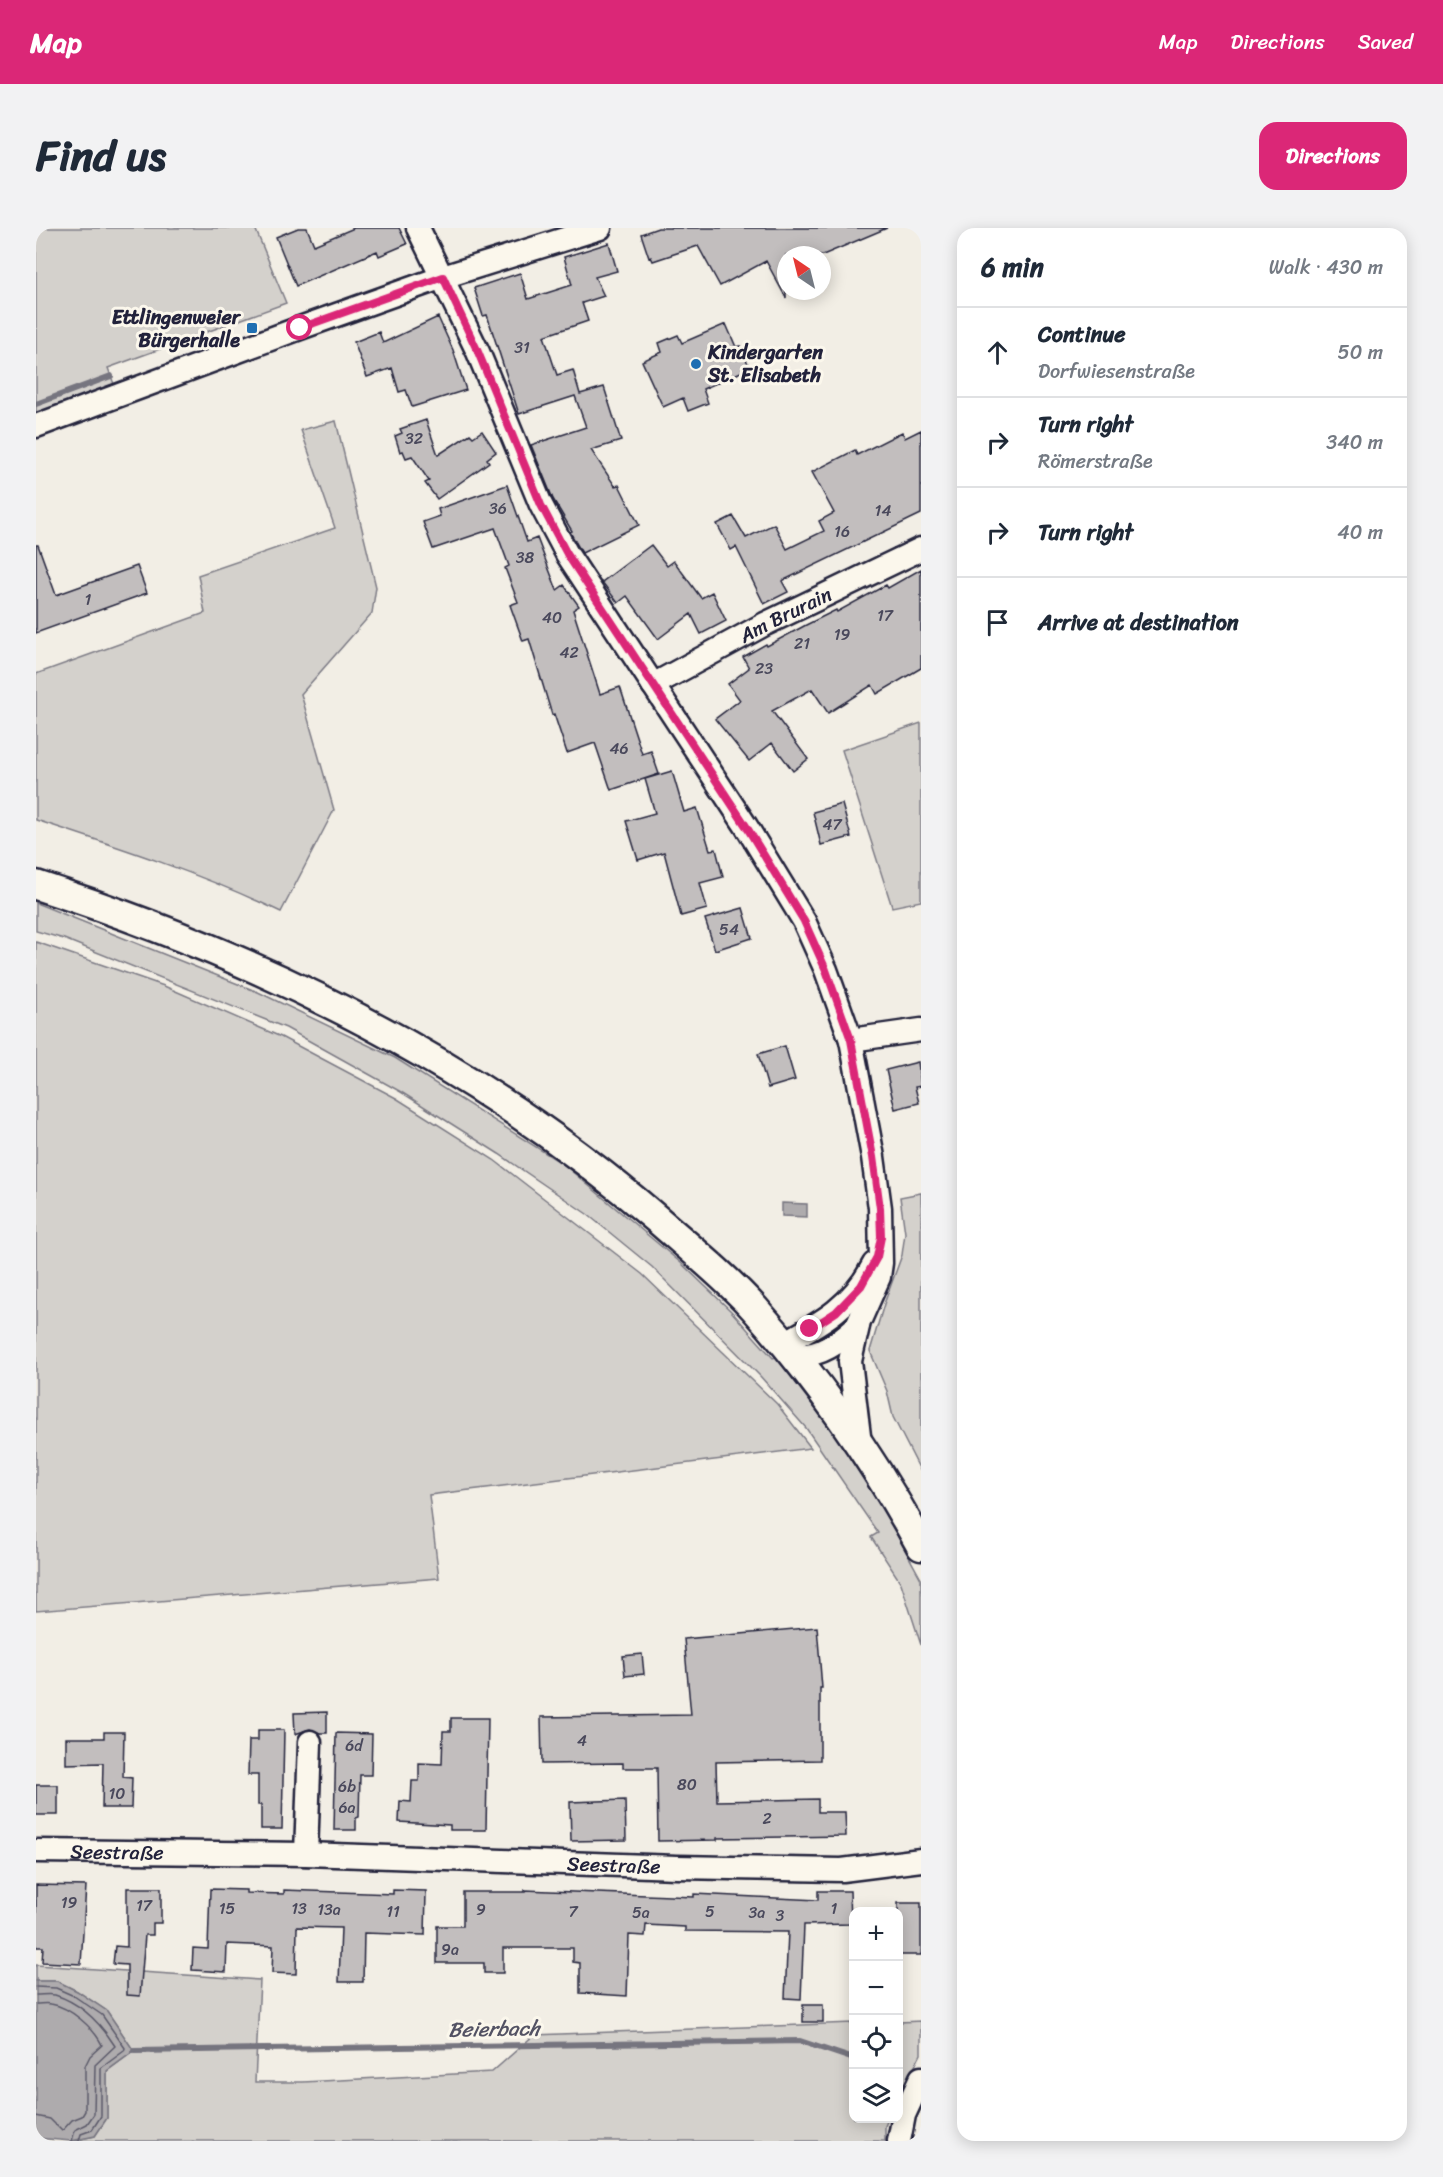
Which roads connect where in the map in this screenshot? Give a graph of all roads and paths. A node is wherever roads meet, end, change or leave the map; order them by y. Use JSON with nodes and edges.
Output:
{"nodes":[{"id":1,"x":418,"y":228,"type":"edge"},
{"id":2,"x":600,"y":228,"type":"edge"},
{"id":3,"x":443,"y":277,"type":"junction"},
{"id":4,"x":36,"y":426,"type":"edge"},
{"id":5,"x":921,"y":549,"type":"edge"},
{"id":6,"x":653,"y":685,"type":"junction"},
{"id":7,"x":36,"y":885,"type":"edge"},
{"id":8,"x":921,"y":1030,"type":"edge"},
{"id":9,"x":851,"y":1040,"type":"junction"},
{"id":10,"x":881,"y":1246,"type":"junction"},
{"id":11,"x":858,"y":1325,"type":"junction"},
{"id":12,"x":789,"y":1349,"type":"junction"},
{"id":13,"x":860,"y":1444,"type":"junction"},
{"id":14,"x":921,"y":1546,"type":"edge"},
{"id":15,"x":310,"y":1742,"type":"dead end"},
{"id":16,"x":36,"y":1851,"type":"edge"},
{"id":17,"x":306,"y":1854,"type":"junction"},
{"id":18,"x":921,"y":1860,"type":"edge"},
{"id":19,"x":921,"y":2078,"type":"edge"},
{"id":20,"x":899,"y":2141,"type":"edge"}],
"edges":[{"from":1,"to":3,"type":"street"},
{"from":2,"to":3,"type":"street"},
{"from":3,"to":4,"type":"street"},
{"from":3,"to":6,"type":"street"},
{"from":5,"to":6,"type":"street","name":"Am Brurain"},
{"from":6,"to":9,"type":"street"},
{"from":7,"to":12,"type":"main road"},
{"from":8,"to":9,"type":"street"},
{"from":9,"to":10,"type":"street"},
{"from":10,"to":11,"type":"street"},
{"from":10,"to":12,"type":"street"},
{"from":11,"to":12,"type":"street"},
{"from":11,"to":13,"type":"street"},
{"from":12,"to":13,"type":"main road"},
{"from":13,"to":14,"type":"main road"},
{"from":15,"to":17,"type":"street"},
{"from":16,"to":17,"type":"street","name":"Seestraße"},
{"from":17,"to":18,"type":"street","name":"Seestraße"},
{"from":19,"to":20,"type":"street"}]}
